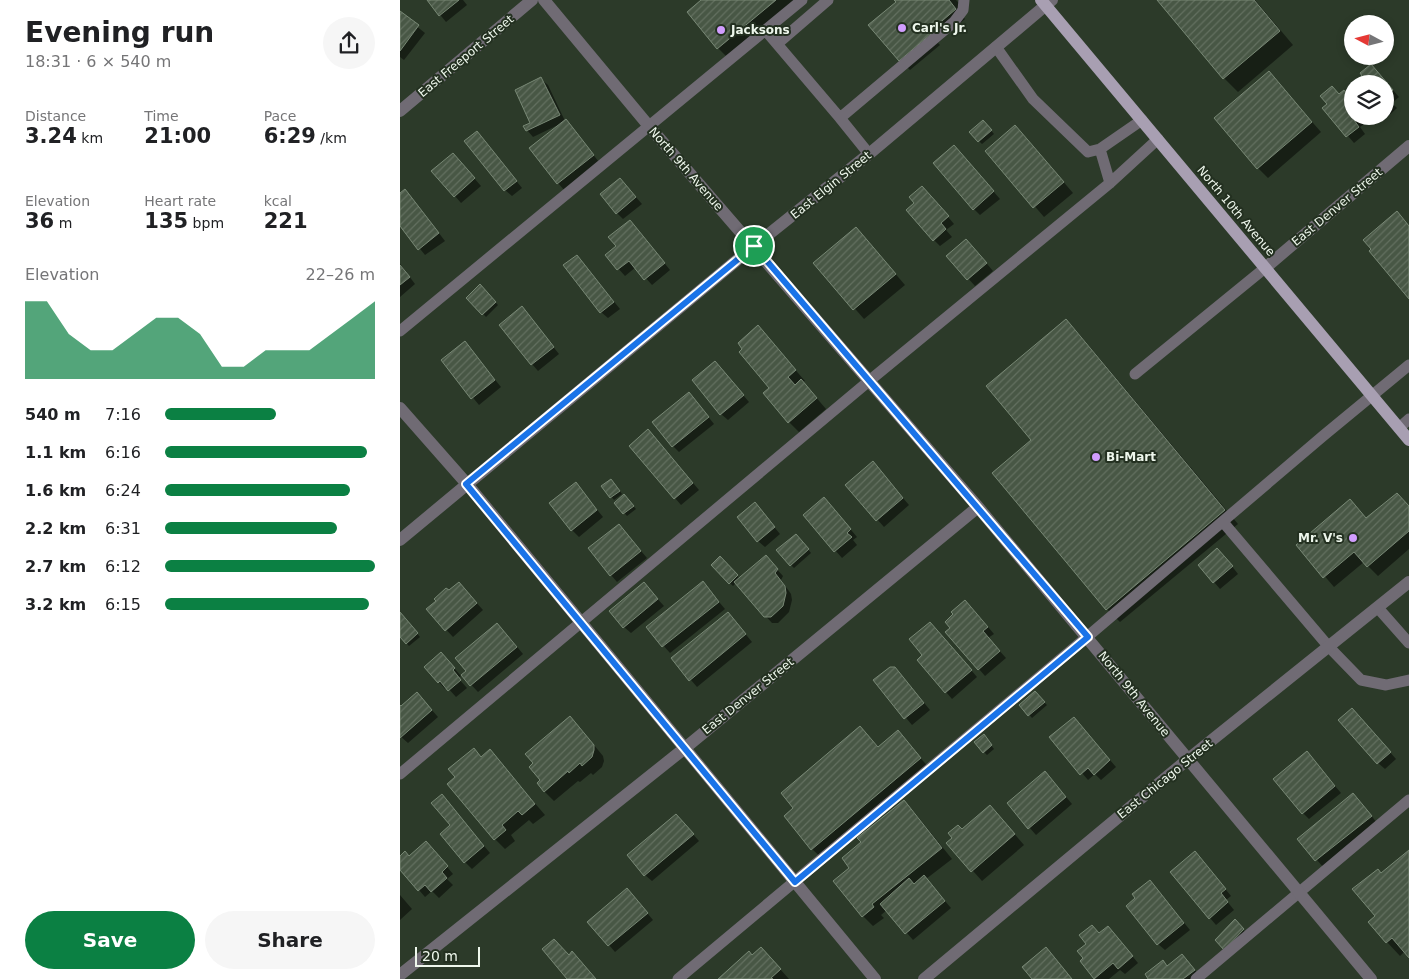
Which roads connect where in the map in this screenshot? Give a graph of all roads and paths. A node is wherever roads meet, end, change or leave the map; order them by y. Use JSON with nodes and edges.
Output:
{"nodes":[{"id":1,"x":532,"y":0,"type":"edge"},
{"id":2,"x":544,"y":0,"type":"edge"},
{"id":3,"x":802,"y":0,"type":"edge"},
{"id":4,"x":828,"y":0,"type":"edge"},
{"id":5,"x":964,"y":0,"type":"edge"},
{"id":6,"x":1046,"y":2,"type":"edge"},
{"id":7,"x":766,"y":31,"type":"junction"},
{"id":8,"x":777,"y":44,"type":"junction"},
{"id":9,"x":996,"y":47,"type":"junction"},
{"id":10,"x":400,"y":111,"type":"edge"},
{"id":11,"x":840,"y":118,"type":"junction"},
{"id":12,"x":1142,"y":120,"type":"junction"},
{"id":13,"x":648,"y":125,"type":"junction"},
{"id":14,"x":1158,"y":139,"type":"junction"},
{"id":15,"x":1409,"y":146,"type":"edge"},
{"id":16,"x":1100,"y":149,"type":"junction"},
{"id":17,"x":869,"y":154,"type":"junction"},
{"id":18,"x":1110,"y":183,"type":"junction"},
{"id":19,"x":754,"y":246,"type":"junction"},
{"id":20,"x":1265,"y":268,"type":"junction"},
{"id":21,"x":400,"y":330,"type":"edge"},
{"id":22,"x":1407,"y":371,"type":"edge"},
{"id":23,"x":1135,"y":374,"type":"dead end"},
{"id":24,"x":868,"y":381,"type":"junction"},
{"id":25,"x":1372,"y":395,"type":"junction"},
{"id":26,"x":400,"y":408,"type":"edge"},
{"id":27,"x":1409,"y":419,"type":"edge"},
{"id":28,"x":1399,"y":428,"type":"junction"},
{"id":29,"x":1409,"y":440,"type":"edge"},
{"id":30,"x":466,"y":484,"type":"junction"},
{"id":31,"x":978,"y":507,"type":"junction"},
{"id":32,"x":1223,"y":522,"type":"junction"},
{"id":33,"x":400,"y":540,"type":"edge"},
{"id":34,"x":1409,"y":582,"type":"edge"},
{"id":35,"x":1378,"y":608,"type":"junction"},
{"id":36,"x":581,"y":622,"type":"junction"},
{"id":37,"x":1088,"y":637,"type":"junction"},
{"id":38,"x":1409,"y":643,"type":"edge"},
{"id":39,"x":1329,"y":647,"type":"junction"},
{"id":40,"x":1409,"y":680,"type":"edge"},
{"id":41,"x":684,"y":748,"type":"junction"},
{"id":42,"x":1188,"y":760,"type":"junction"},
{"id":43,"x":400,"y":774,"type":"edge"},
{"id":44,"x":1409,"y":800,"type":"edge"},
{"id":45,"x":795,"y":882,"type":"junction"},
{"id":46,"x":1299,"y":892,"type":"junction"},
{"id":47,"x":400,"y":975,"type":"edge"},
{"id":48,"x":678,"y":979,"type":"edge"},
{"id":49,"x":875,"y":979,"type":"edge"},
{"id":50,"x":924,"y":979,"type":"edge"},
{"id":51,"x":1196,"y":979,"type":"edge"},
{"id":52,"x":1371,"y":979,"type":"edge"}],
"edges":[{"from":1,"to":10,"type":"street","name":"East Freeport Street"},
{"from":2,"to":13,"type":"street","name":"North 9th Avenue"},
{"from":3,"to":7,"type":"lane"},
{"from":4,"to":8,"type":"lane"},
{"from":5,"to":11,"type":"lane"},
{"from":6,"to":9,"type":"street","name":"East Elgin Street"},
{"from":6,"to":12,"type":"main road","name":"North 10th Avenue"},
{"from":7,"to":8,"type":"lane"},
{"from":7,"to":13,"type":"lane"},
{"from":8,"to":11,"type":"lane"},
{"from":9,"to":16,"type":"lane"},
{"from":9,"to":17,"type":"street","name":"East Elgin Street"},
{"from":11,"to":17,"type":"lane"},
{"from":12,"to":14,"type":"main road","name":"North 10th Avenue"},
{"from":12,"to":16,"type":"lane"},
{"from":13,"to":19,"type":"street","name":"North 9th Avenue"},
{"from":13,"to":21,"type":"lane"},
{"from":14,"to":18,"type":"lane"},
{"from":14,"to":20,"type":"main road","name":"North 10th Avenue"},
{"from":15,"to":20,"type":"street","name":"East Denver Street"},
{"from":16,"to":18,"type":"lane"},
{"from":17,"to":19,"type":"street","name":"East Elgin Street"},
{"from":18,"to":24,"type":"lane"},
{"from":19,"to":24,"type":"street","name":"North 9th Avenue"},
{"from":19,"to":30,"type":"street","name":"East Elgin Street"},
{"from":20,"to":23,"type":"lane"},
{"from":20,"to":25,"type":"main road","name":"North 10th Avenue"},
{"from":22,"to":25,"type":"lane"},
{"from":24,"to":31,"type":"street","name":"North 9th Avenue"},
{"from":24,"to":36,"type":"lane"},
{"from":25,"to":28,"type":"main road","name":"North 10th Avenue"},
{"from":25,"to":32,"type":"lane"},
{"from":26,"to":30,"type":"street"},
{"from":27,"to":28,"type":"lane"},
{"from":28,"to":29,"type":"main road","name":"North 10th Avenue"},
{"from":30,"to":33,"type":"street","name":"East Elgin Street"},
{"from":30,"to":36,"type":"street"},
{"from":31,"to":37,"type":"street","name":"North 9th Avenue"},
{"from":31,"to":41,"type":"street","name":"East Denver Street"},
{"from":32,"to":37,"type":"lane"},
{"from":32,"to":39,"type":"lane"},
{"from":34,"to":35,"type":"street","name":"East Chicago Street"},
{"from":35,"to":38,"type":"lane"},
{"from":35,"to":39,"type":"street","name":"East Chicago Street"},
{"from":36,"to":41,"type":"street"},
{"from":36,"to":43,"type":"lane"},
{"from":37,"to":42,"type":"street","name":"North 9th Avenue"},
{"from":37,"to":45,"type":"lane"},
{"from":39,"to":40,"type":"lane"},
{"from":39,"to":42,"type":"street","name":"East Chicago Street"},
{"from":41,"to":45,"type":"street"},
{"from":41,"to":47,"type":"street","name":"East Denver Street"},
{"from":42,"to":46,"type":"street","name":"North 9th Avenue"},
{"from":42,"to":50,"type":"street","name":"East Chicago Street"},
{"from":44,"to":46,"type":"lane"},
{"from":45,"to":48,"type":"lane"},
{"from":45,"to":49,"type":"street"},
{"from":46,"to":51,"type":"lane"},
{"from":46,"to":52,"type":"street","name":"North 9th Avenue"}]}
